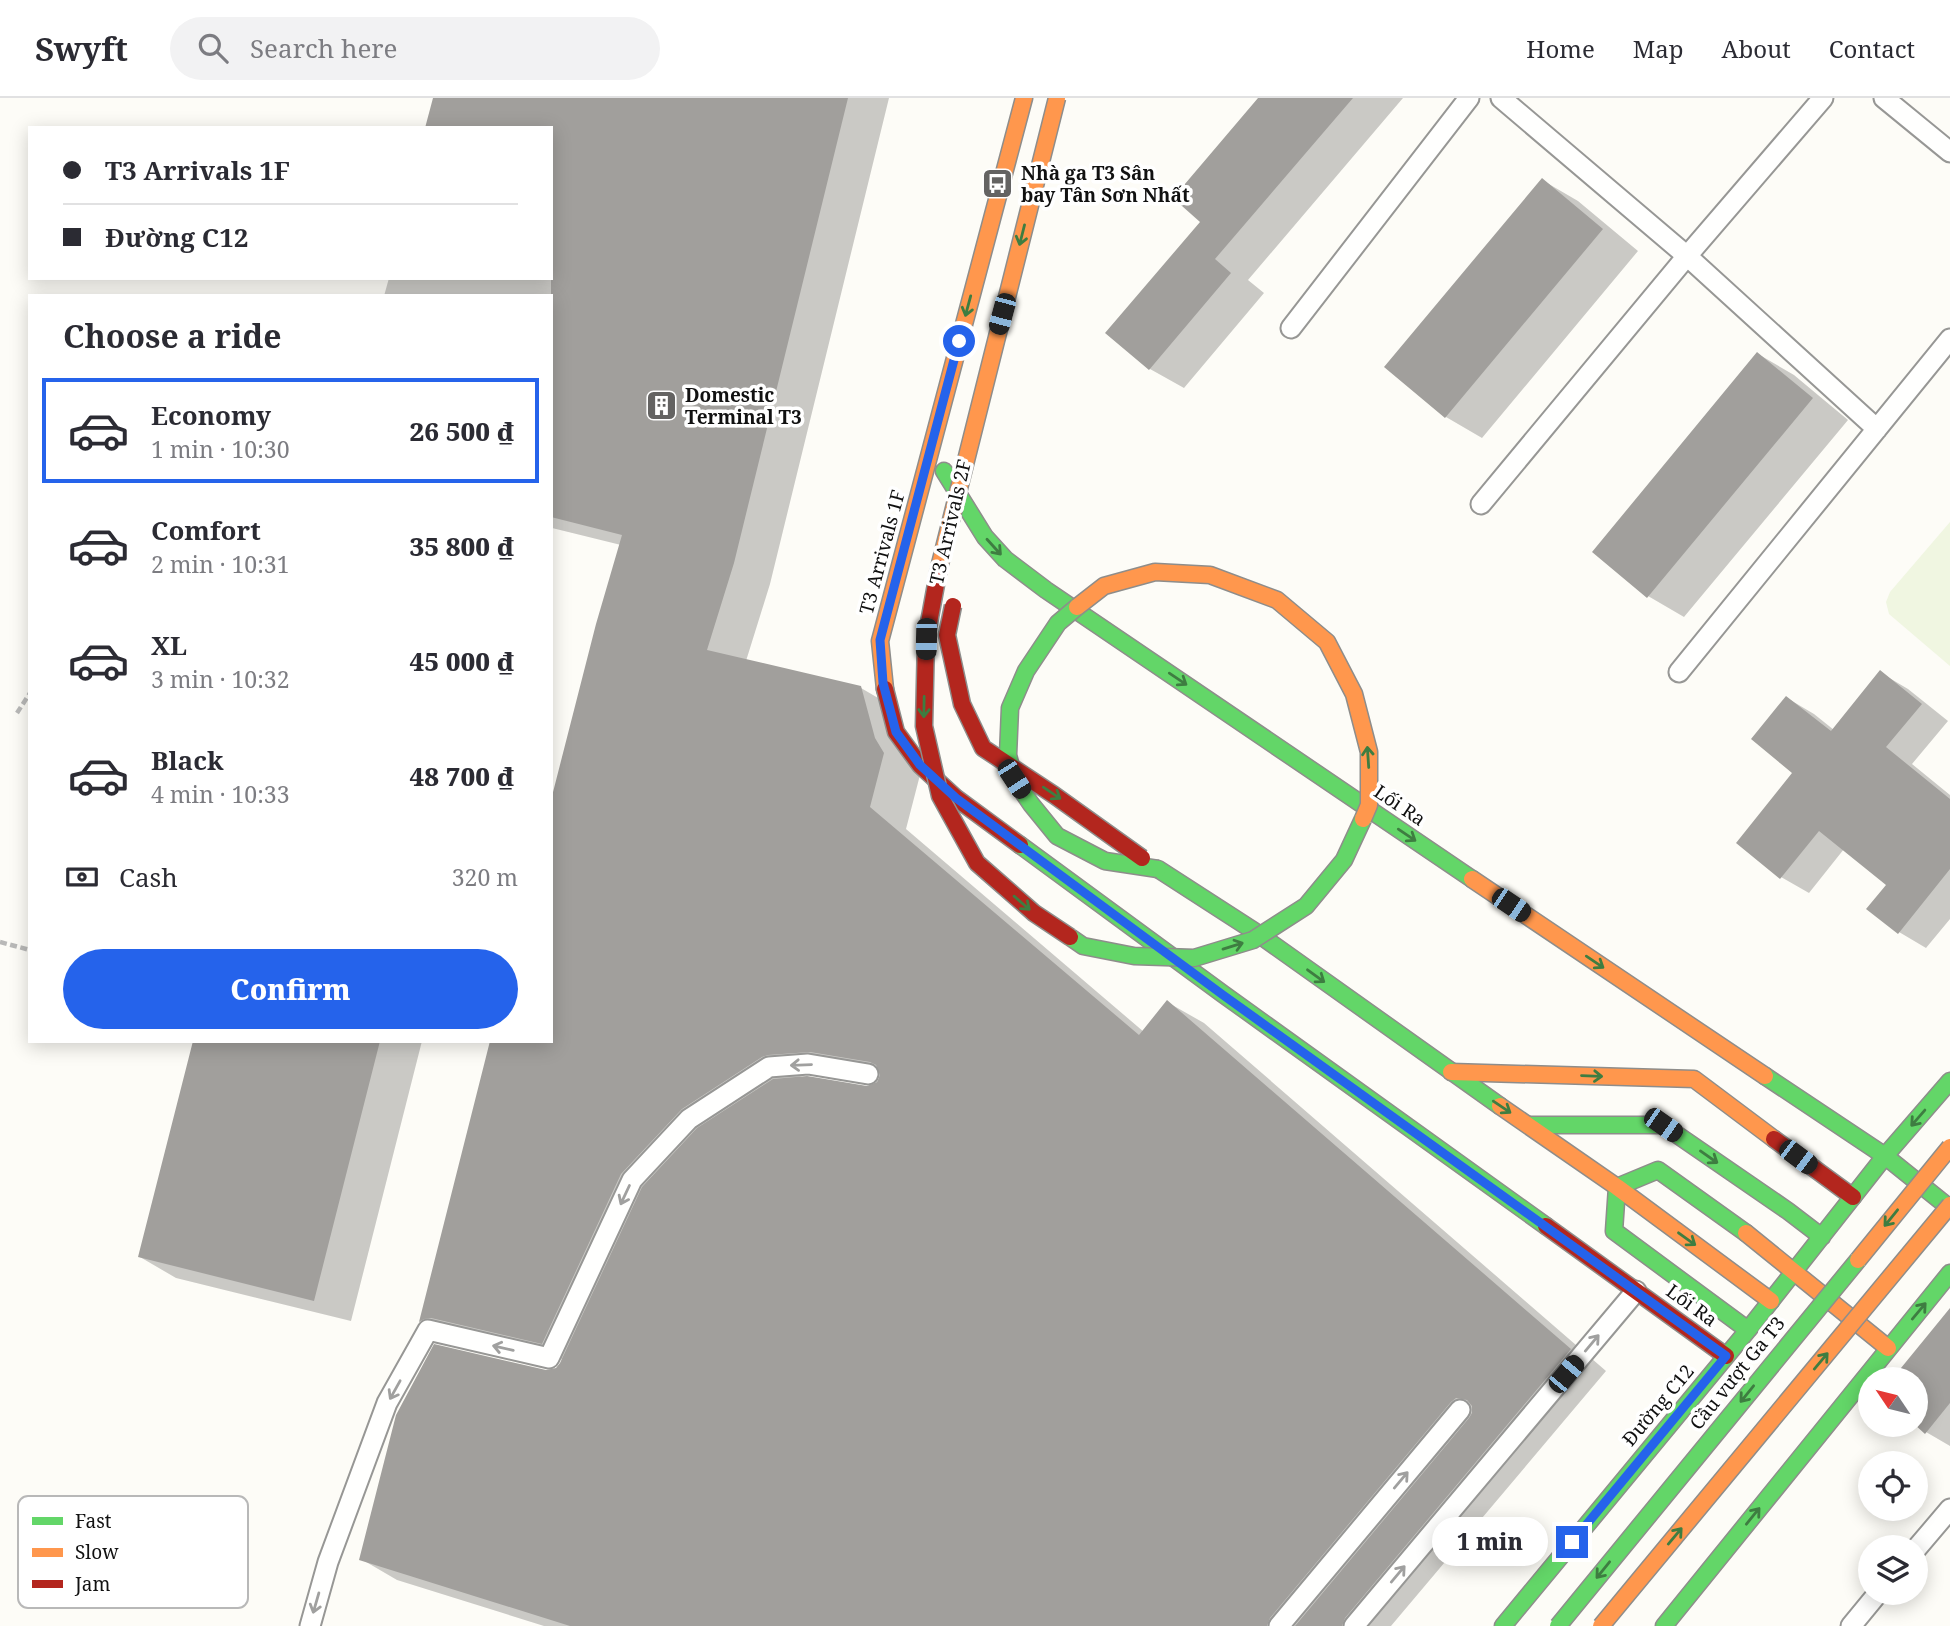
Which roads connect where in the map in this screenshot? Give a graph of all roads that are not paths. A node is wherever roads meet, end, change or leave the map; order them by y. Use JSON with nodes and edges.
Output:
{"nodes":[{"id":1,"x":1024,"y":98,"type":"edge"},
{"id":2,"x":1057,"y":98,"type":"edge"},
{"id":3,"x":1469,"y":98,"type":"edge"},
{"id":4,"x":1501,"y":98,"type":"edge"},
{"id":5,"x":1823,"y":98,"type":"edge"},
{"id":6,"x":1884,"y":98,"type":"edge"},
{"id":7,"x":1950,"y":152,"type":"edge"},
{"id":8,"x":1687,"y":256,"type":"junction"},
{"id":9,"x":1291,"y":328,"type":"dead end"},
{"id":10,"x":1950,"y":339,"type":"edge"},
{"id":11,"x":1877,"y":429,"type":"junction"},
{"id":12,"x":930,"y":448,"type":"junction"},
{"id":13,"x":979,"y":489,"type":"dead end"},
{"id":14,"x":1481,"y":504,"type":"dead end"},
{"id":15,"x":965,"y":543,"type":"dead end"},
{"id":16,"x":955,"y":596,"type":"dead end"},
{"id":17,"x":1679,"y":672,"type":"dead end"},
{"id":18,"x":1158,"y":869,"type":"junction"},
{"id":19,"x":1122,"y":920,"type":"joint"},
{"id":20,"x":1451,"y":1072,"type":"junction"},
{"id":21,"x":868,"y":1074,"type":"dead end"},
{"id":22,"x":1950,"y":1081,"type":"edge"},
{"id":23,"x":1529,"y":1125,"type":"junction"},
{"id":24,"x":1950,"y":1147,"type":"edge"},
{"id":25,"x":1885,"y":1156,"type":"junction"},
{"id":26,"x":1617,"y":1187,"type":"junction"},
{"id":27,"x":1853,"y":1197,"type":"junction"},
{"id":28,"x":1950,"y":1207,"type":"edge"},
{"id":29,"x":1822,"y":1237,"type":"junction"},
{"id":30,"x":1795,"y":1271,"type":"junction"},
{"id":31,"x":1950,"y":1273,"type":"edge"},
{"id":32,"x":1636,"y":1291,"type":"junction"},
{"id":33,"x":1772,"y":1301,"type":"junction"},
{"id":34,"x":1748,"y":1330,"type":"junction"},
{"id":35,"x":1888,"y":1348,"type":"junction"},
{"id":36,"x":1726,"y":1356,"type":"junction"},
{"id":37,"x":1460,"y":1410,"type":"dead end"},
{"id":38,"x":1950,"y":1509,"type":"edge"},
{"id":39,"x":1928,"y":1535,"type":"edge"},
{"id":40,"x":1868,"y":1605,"type":"edge"},
{"id":41,"x":310,"y":1626,"type":"edge"},
{"id":42,"x":1279,"y":1626,"type":"edge"},
{"id":43,"x":1354,"y":1626,"type":"edge"},
{"id":44,"x":1503,"y":1626,"type":"edge"},
{"id":45,"x":1558,"y":1626,"type":"edge"},
{"id":46,"x":1601,"y":1626,"type":"edge"},
{"id":47,"x":1664,"y":1626,"type":"edge"},
{"id":48,"x":1851,"y":1626,"type":"edge"}],
"edges":[{"from":1,"to":12,"type":"street","name":"T3 Arrivals 1F","one_way":true},
{"from":2,"to":18,"type":"street","one_way":true,"bridge":true},
{"from":3,"to":9,"type":"lane"},
{"from":4,"to":8,"type":"lane"},
{"from":5,"to":8,"type":"lane"},
{"from":6,"to":7,"type":"lane"},
{"from":8,"to":11,"type":"lane"},
{"from":8,"to":14,"type":"lane"},
{"from":10,"to":11,"type":"lane"},
{"from":11,"to":17,"type":"lane"},
{"from":12,"to":19,"type":"street","name":"T3 Arrivals 1F"},
{"from":12,"to":25,"type":"street","name":"Lối Ra","one_way":true},
{"from":13,"to":15,"type":"street","name":"T3 Arrivals 2F"},
{"from":16,"to":18,"type":"street","name":"T3 Arrivals 2F","one_way":true,"bridge":true},
{"from":18,"to":20,"type":"street","one_way":true},
{"from":19,"to":32,"type":"street","name":"Lối Ra"},
{"from":20,"to":23,"type":"street","one_way":true},
{"from":20,"to":27,"type":"street","one_way":true},
{"from":21,"to":41,"type":"lane","one_way":true},
{"from":22,"to":25,"type":"street","name":"Đường C12","one_way":true},
{"from":23,"to":26,"type":"street"},
{"from":23,"to":29,"type":"street","one_way":true},
{"from":24,"to":45,"type":"street","name":"Cầu vượt Ga T3","one_way":true,"bridge":true},
{"from":25,"to":27,"type":"street","name":"Đường C12"},
{"from":25,"to":28,"type":"street","name":"Lối Ra"},
{"from":26,"to":30,"type":"street"},
{"from":26,"to":33,"type":"street","one_way":true},
{"from":26,"to":34,"type":"street","name":"Lối Ra"},
{"from":27,"to":29,"type":"street","name":"Đường C12"},
{"from":46,"to":28,"type":"street","one_way":true,"bridge":true},
{"from":29,"to":30,"type":"street","name":"Đường C12"},
{"from":30,"to":33,"type":"street","name":"Đường C12"},
{"from":30,"to":35,"type":"street"},
{"from":35,"to":31,"type":"street","one_way":true},
{"from":32,"to":36,"type":"street","name":"Lối Ra"},
{"from":43,"to":32,"type":"lane","one_way":true},
{"from":33,"to":34,"type":"street","name":"Đường C12"},
{"from":34,"to":36,"type":"street","name":"Đường C12"},
{"from":47,"to":35,"type":"street","one_way":true},
{"from":36,"to":44,"type":"street","name":"Đường C12"},
{"from":42,"to":37,"type":"lane","one_way":true},
{"from":38,"to":39,"type":"lane"},
{"from":40,"to":48,"type":"lane"}]}
